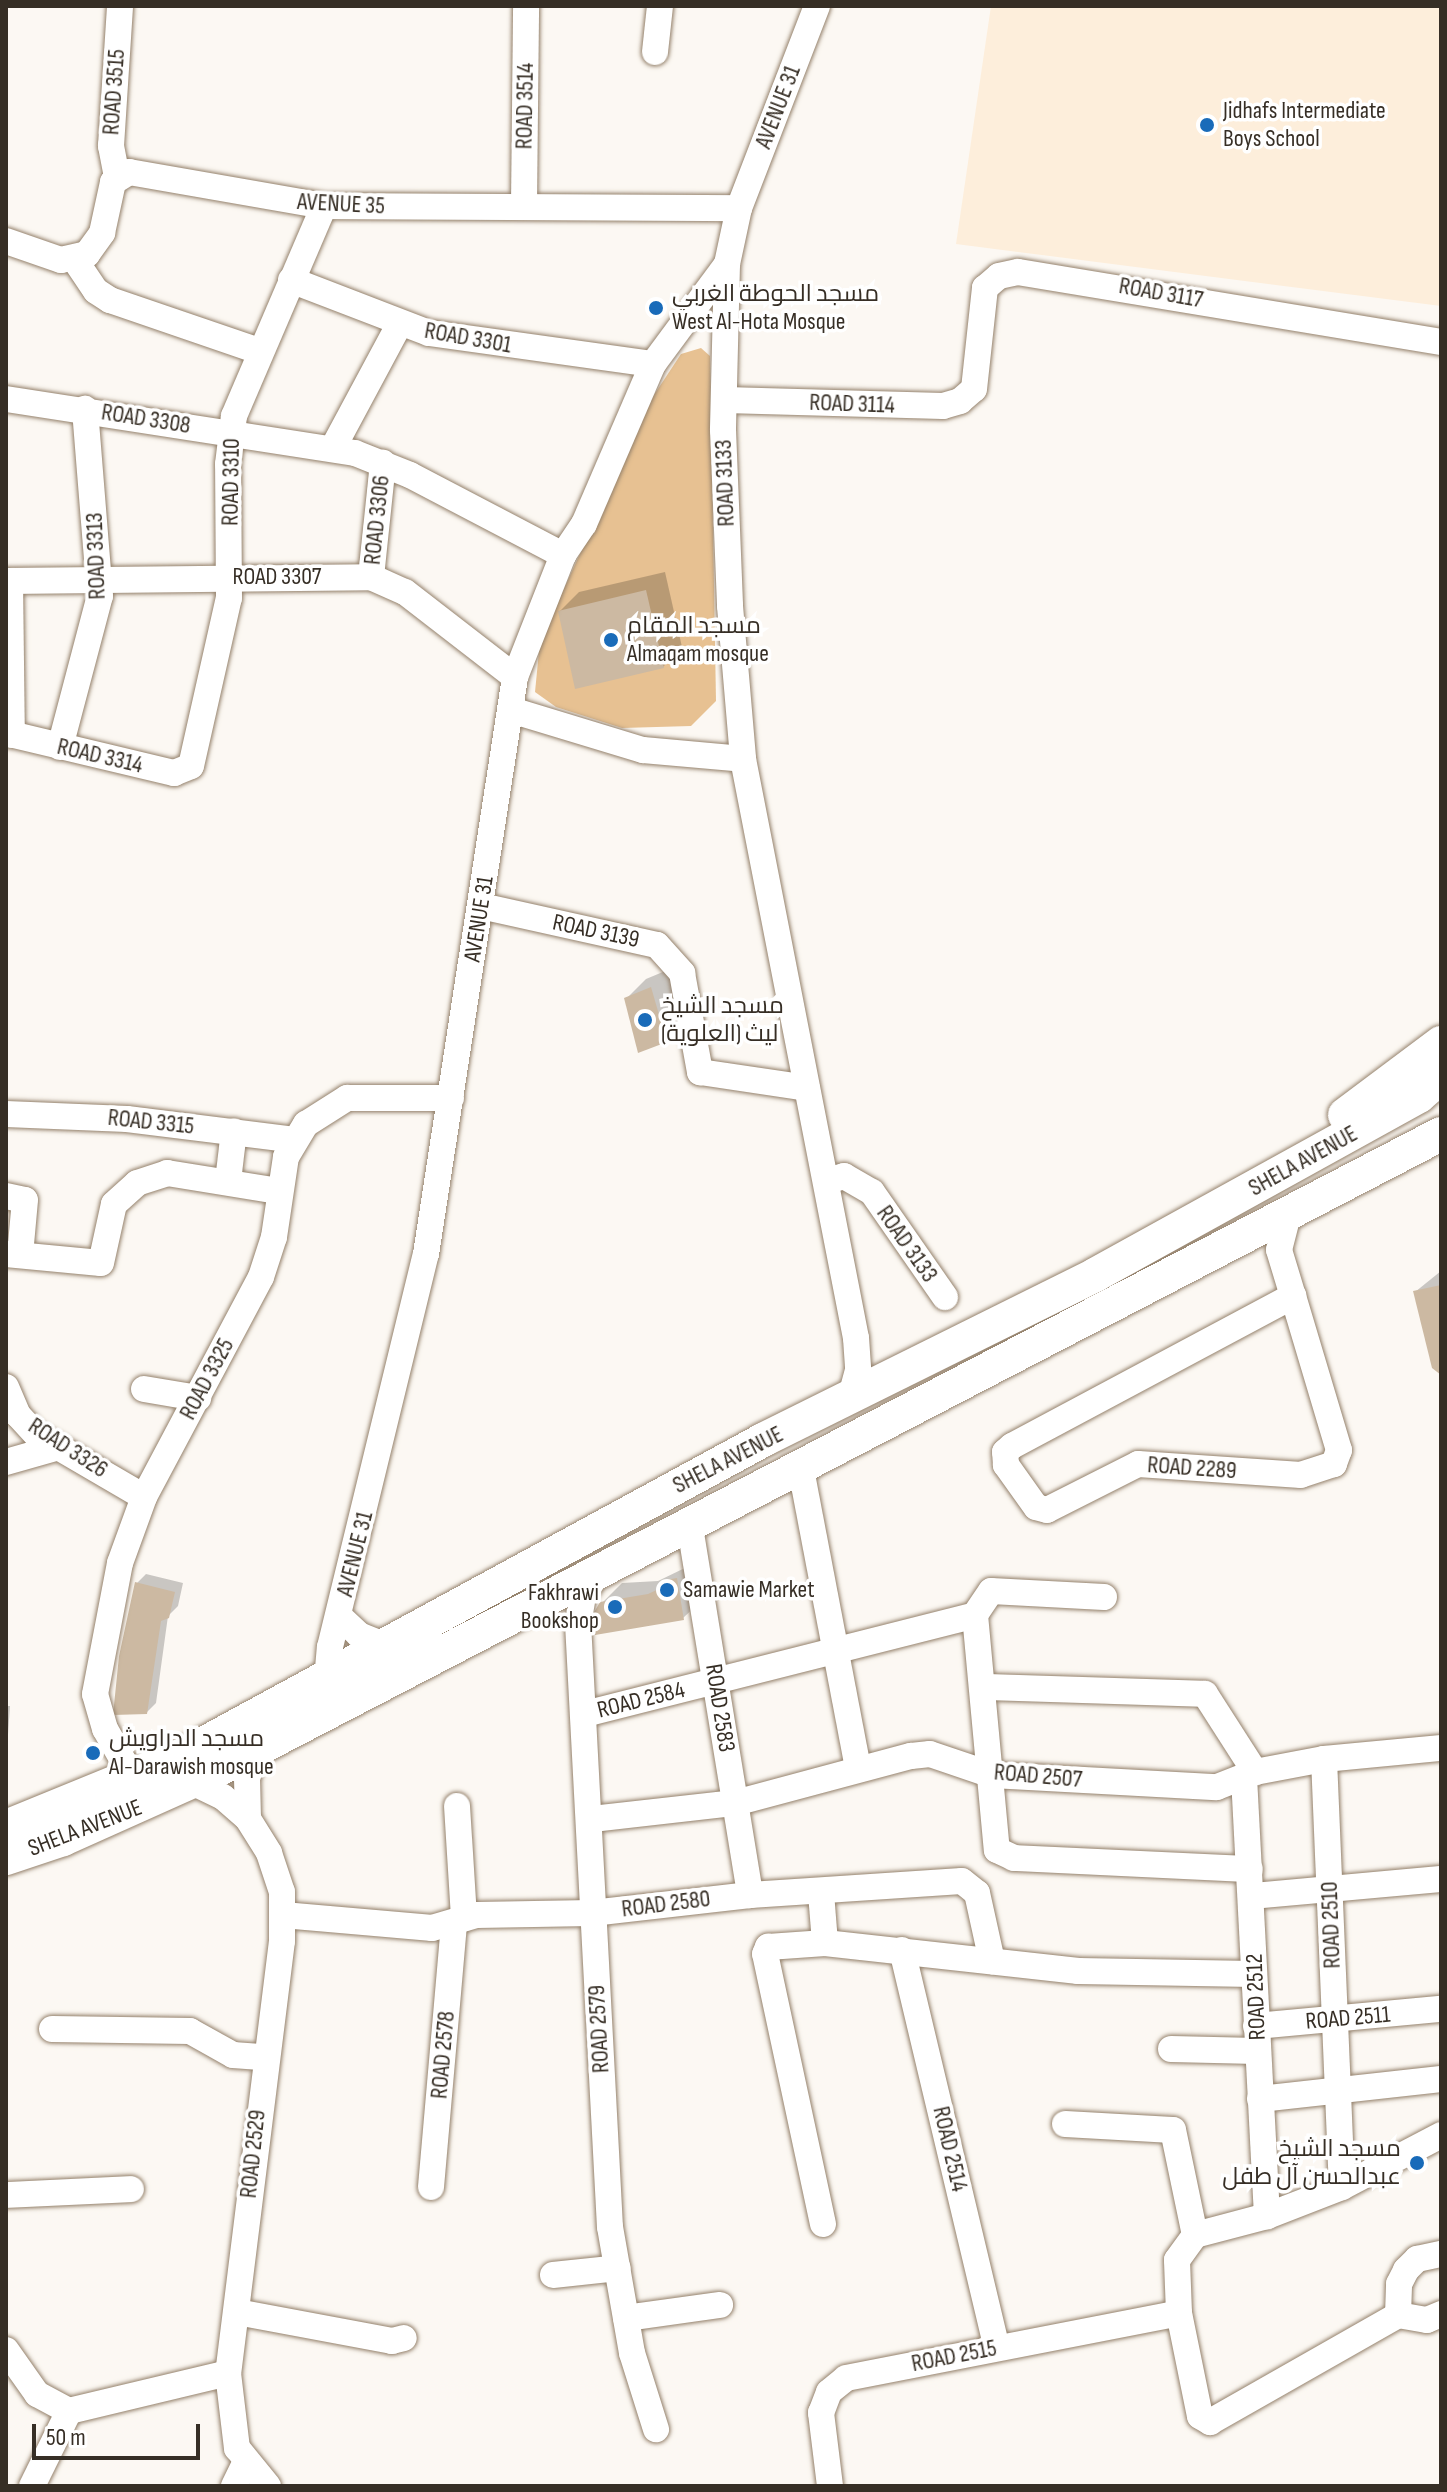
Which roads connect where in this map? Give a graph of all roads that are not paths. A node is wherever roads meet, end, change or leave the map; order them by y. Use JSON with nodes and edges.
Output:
{"nodes":[{"id":1,"x":120,"y":6,"type":"edge"},
{"id":2,"x":526,"y":6,"type":"edge"},
{"id":3,"x":817,"y":6,"type":"edge"},
{"id":4,"x":652,"y":7,"type":"edge"},
{"id":5,"x":655,"y":52,"type":"dead end"},
{"id":6,"x":117,"y":177,"type":"junction"},
{"id":7,"x":524,"y":205,"type":"junction"},
{"id":8,"x":324,"y":206,"type":"junction"},
{"id":9,"x":739,"y":208,"type":"junction"},
{"id":10,"x":6,"y":241,"type":"edge"},
{"id":11,"x":75,"y":260,"type":"junction"},
{"id":12,"x":727,"y":264,"type":"junction"},
{"id":13,"x":291,"y":280,"type":"junction"},
{"id":14,"x":400,"y":323,"type":"junction"},
{"id":15,"x":1441,"y":342,"type":"edge"},
{"id":16,"x":259,"y":351,"type":"junction"},
{"id":17,"x":653,"y":364,"type":"junction"},
{"id":18,"x":974,"y":389,"type":"joint"},
{"id":19,"x":6,"y":399,"type":"edge"},
{"id":20,"x":725,"y":400,"type":"junction"},
{"id":21,"x":85,"y":409,"type":"junction"},
{"id":22,"x":231,"y":432,"type":"junction"},
{"id":23,"x":333,"y":448,"type":"junction"},
{"id":24,"x":383,"y":463,"type":"junction"},
{"id":25,"x":563,"y":555,"type":"junction"},
{"id":26,"x":232,"y":577,"type":"junction"},
{"id":27,"x":371,"y":577,"type":"junction"},
{"id":28,"x":101,"y":580,"type":"junction"},
{"id":29,"x":8,"y":581,"type":"edge"},
{"id":30,"x":515,"y":677,"type":"junction"},
{"id":31,"x":511,"y":710,"type":"junction"},
{"id":32,"x":9,"y":734,"type":"edge"},
{"id":33,"x":60,"y":747,"type":"junction"},
{"id":34,"x":743,"y":759,"type":"junction"},
{"id":35,"x":188,"y":771,"type":"joint"},
{"id":36,"x":481,"y":906,"type":"junction"},
{"id":37,"x":1441,"y":1043,"type":"edge"},
{"id":38,"x":1441,"y":1077,"type":"edge"},
{"id":39,"x":807,"y":1088,"type":"junction"},
{"id":40,"x":451,"y":1098,"type":"junction"},
{"id":41,"x":6,"y":1114,"type":"edge"},
{"id":42,"x":234,"y":1131,"type":"junction"},
{"id":43,"x":1441,"y":1134,"type":"edge"},
{"id":44,"x":295,"y":1140,"type":"junction"},
{"id":45,"x":228,"y":1181,"type":"junction"},
{"id":46,"x":827,"y":1181,"type":"junction"},
{"id":47,"x":278,"y":1191,"type":"junction"},
{"id":48,"x":6,"y":1196,"type":"edge"},
{"id":49,"x":1289,"y":1211,"type":"junction"},
{"id":50,"x":1208,"y":1214,"type":"junction"},
{"id":51,"x":1246,"y":1234,"type":"junction"},
{"id":52,"x":1279,"y":1250,"type":"junction"},
{"id":53,"x":13,"y":1255,"type":"edge"},
{"id":54,"x":1293,"y":1296,"type":"junction"},
{"id":55,"x":945,"y":1297,"type":"dead end"},
{"id":56,"x":856,"y":1338,"type":"junction"},
{"id":57,"x":915,"y":1366,"type":"junction"},
{"id":58,"x":6,"y":1387,"type":"edge"},
{"id":59,"x":144,"y":1389,"type":"dead end"},
{"id":60,"x":198,"y":1398,"type":"junction"},
{"id":61,"x":850,"y":1400,"type":"junction"},
{"id":62,"x":59,"y":1447,"type":"junction"},
{"id":63,"x":6,"y":1462,"type":"edge"},
{"id":64,"x":800,"y":1464,"type":"junction"},
{"id":65,"x":144,"y":1497,"type":"junction"},
{"id":66,"x":689,"y":1521,"type":"junction"},
{"id":67,"x":598,"y":1572,"type":"junction"},
{"id":68,"x":1104,"y":1597,"type":"dead end"},
{"id":69,"x":535,"y":1605,"type":"junction"},
{"id":70,"x":975,"y":1615,"type":"junction"},
{"id":71,"x":340,"y":1617,"type":"junction"},
{"id":72,"x":578,"y":1623,"type":"junction"},
{"id":73,"x":386,"y":1646,"type":"junction"},
{"id":74,"x":838,"y":1653,"type":"junction"},
{"id":75,"x":327,"y":1680,"type":"junction"},
{"id":76,"x":715,"y":1682,"type":"junction"},
{"id":77,"x":984,"y":1687,"type":"junction"},
{"id":78,"x":585,"y":1714,"type":"junction"},
{"id":79,"x":258,"y":1748,"type":"junction"},
{"id":80,"x":1441,"y":1748,"type":"edge"},
{"id":81,"x":1324,"y":1759,"type":"junction"},
{"id":82,"x":858,"y":1768,"type":"junction"},
{"id":83,"x":992,"y":1775,"type":"junction"},
{"id":84,"x":1250,"y":1775,"type":"junction"},
{"id":85,"x":133,"y":1778,"type":"junction"},
{"id":86,"x":192,"y":1782,"type":"junction"},
{"id":87,"x":735,"y":1803,"type":"junction"},
{"id":88,"x":457,"y":1806,"type":"dead end"},
{"id":89,"x":248,"y":1819,"type":"junction"},
{"id":90,"x":592,"y":1819,"type":"junction"},
{"id":91,"x":6,"y":1827,"type":"edge"},
{"id":92,"x":6,"y":1858,"type":"edge"},
{"id":93,"x":1250,"y":1869,"type":"junction"},
{"id":94,"x":1441,"y":1879,"type":"edge"},
{"id":95,"x":1329,"y":1892,"type":"junction"},
{"id":96,"x":821,"y":1893,"type":"junction"},
{"id":97,"x":750,"y":1895,"type":"junction"},
{"id":98,"x":1253,"y":1896,"type":"junction"},
{"id":99,"x":592,"y":1913,"type":"junction"},
{"id":100,"x":283,"y":1915,"type":"junction"},
{"id":101,"x":459,"y":1920,"type":"junction"},
{"id":102,"x":825,"y":1943,"type":"junction"},
{"id":103,"x":902,"y":1950,"type":"junction"},
{"id":104,"x":992,"y":1961,"type":"junction"},
{"id":105,"x":1254,"y":1974,"type":"junction"},
{"id":106,"x":1441,"y":2009,"type":"edge"},
{"id":107,"x":1334,"y":2019,"type":"junction"},
{"id":108,"x":52,"y":2029,"type":"dead end"},
{"id":109,"x":1257,"y":2038,"type":"junction"},
{"id":110,"x":1171,"y":2049,"type":"dead end"},
{"id":111,"x":264,"y":2057,"type":"junction"},
{"id":112,"x":1441,"y":2079,"type":"edge"},
{"id":113,"x":1338,"y":2091,"type":"junction"},
{"id":114,"x":1260,"y":2099,"type":"junction"},
{"id":115,"x":1065,"y":2124,"type":"dead end"},
{"id":116,"x":1441,"y":2135,"type":"edge"},
{"id":117,"x":431,"y":2187,"type":"dead end"},
{"id":118,"x":1342,"y":2187,"type":"junction"},
{"id":119,"x":131,"y":2189,"type":"dead end"},
{"id":120,"x":6,"y":2195,"type":"edge"},
{"id":121,"x":1267,"y":2216,"type":"junction"},
{"id":122,"x":823,"y":2224,"type":"dead end"},
{"id":123,"x":1195,"y":2235,"type":"junction"},
{"id":124,"x":1441,"y":2254,"type":"edge"},
{"id":125,"x":618,"y":2268,"type":"junction"},
{"id":126,"x":553,"y":2275,"type":"dead end"},
{"id":127,"x":720,"y":2305,"type":"dead end"},
{"id":128,"x":237,"y":2312,"type":"junction"},
{"id":129,"x":1179,"y":2313,"type":"junction"},
{"id":130,"x":1441,"y":2314,"type":"edge"},
{"id":131,"x":1398,"y":2315,"type":"junction"},
{"id":132,"x":626,"y":2318,"type":"junction"},
{"id":133,"x":404,"y":2338,"type":"dead end"},
{"id":134,"x":997,"y":2348,"type":"junction"},
{"id":135,"x":9,"y":2359,"type":"edge"},
{"id":136,"x":228,"y":2373,"type":"junction"},
{"id":137,"x":69,"y":2411,"type":"junction"},
{"id":138,"x":656,"y":2429,"type":"dead end"},
{"id":139,"x":240,"y":2474,"type":"edge"},
{"id":140,"x":32,"y":2486,"type":"edge"},
{"id":141,"x":268,"y":2486,"type":"edge"},
{"id":142,"x":830,"y":2486,"type":"edge"}],
"edges":[{"from":1,"to":6,"type":"street","name":"ROAD 3515"},
{"from":2,"to":7,"type":"street","name":"ROAD 3514"},
{"from":3,"to":9,"type":"street","name":"AVENUE 31"},
{"from":4,"to":5,"type":"street"},
{"from":6,"to":8,"type":"street","name":"AVENUE 35"},
{"from":6,"to":11,"type":"street"},
{"from":7,"to":8,"type":"street","name":"AVENUE 35"},
{"from":7,"to":9,"type":"street","name":"AVENUE 35"},
{"from":8,"to":13,"type":"street","name":"ROAD 3310"},
{"from":9,"to":12,"type":"street","name":"ROAD 3133"},
{"from":10,"to":11,"type":"street"},
{"from":11,"to":16,"type":"street"},
{"from":12,"to":17,"type":"street","name":"AVENUE 31"},
{"from":12,"to":20,"type":"street","name":"ROAD 3133"},
{"from":13,"to":14,"type":"street","name":"ROAD 3301"},
{"from":13,"to":16,"type":"street","name":"ROAD 3310"},
{"from":14,"to":17,"type":"street","name":"ROAD 3301"},
{"from":14,"to":23,"type":"street"},
{"from":15,"to":18,"type":"street","name":"ROAD 3117"},
{"from":16,"to":22,"type":"street","name":"ROAD 3310"},
{"from":17,"to":25,"type":"street","name":"AVENUE 31"},
{"from":18,"to":20,"type":"street","name":"ROAD 3114"},
{"from":19,"to":21,"type":"street","name":"ROAD 3308"},
{"from":20,"to":34,"type":"street","name":"ROAD 3133"},
{"from":21,"to":22,"type":"street","name":"ROAD 3308"},
{"from":21,"to":28,"type":"street","name":"ROAD 3313"},
{"from":22,"to":23,"type":"street","name":"ROAD 3308"},
{"from":22,"to":26,"type":"street","name":"ROAD 3310"},
{"from":23,"to":24,"type":"street","name":"ROAD 3308"},
{"from":24,"to":25,"type":"street","name":"ROAD 3308"},
{"from":24,"to":27,"type":"street","name":"ROAD 3306"},
{"from":25,"to":30,"type":"street","name":"AVENUE 31"},
{"from":26,"to":27,"type":"street","name":"ROAD 3307"},
{"from":26,"to":28,"type":"street","name":"ROAD 3307"},
{"from":26,"to":35,"type":"street","name":"ROAD 3310"},
{"from":27,"to":30,"type":"street","name":"ROAD 3307"},
{"from":28,"to":29,"type":"street","name":"ROAD 3307"},
{"from":28,"to":33,"type":"street","name":"ROAD 3313"},
{"from":29,"to":32,"type":"street","name":"ROAD 3314"},
{"from":30,"to":31,"type":"street","name":"AVENUE 31"},
{"from":31,"to":34,"type":"street"},
{"from":31,"to":36,"type":"street","name":"AVENUE 31"},
{"from":32,"to":33,"type":"street","name":"ROAD 3314"},
{"from":33,"to":35,"type":"street","name":"ROAD 3314"},
{"from":34,"to":39,"type":"street","name":"ROAD 3133"},
{"from":36,"to":39,"type":"street","name":"ROAD 3139"},
{"from":36,"to":40,"type":"street","name":"AVENUE 31"},
{"from":37,"to":50,"type":"main road"},
{"from":38,"to":50,"type":"main road","name":"SHELA AVENUE"},
{"from":39,"to":46,"type":"street","name":"ROAD 3133"},
{"from":40,"to":44,"type":"street","name":"ROAD 3325"},
{"from":40,"to":71,"type":"street","name":"AVENUE 31"},
{"from":41,"to":42,"type":"street","name":"ROAD 3315"},
{"from":42,"to":44,"type":"street","name":"ROAD 3315"},
{"from":42,"to":45,"type":"street"},
{"from":43,"to":49,"type":"main road","name":"SHELA AVENUE"},
{"from":44,"to":47,"type":"street","name":"ROAD 3325"},
{"from":45,"to":47,"type":"street"},
{"from":45,"to":53,"type":"street"},
{"from":46,"to":55,"type":"street","name":"ROAD 3133"},
{"from":46,"to":56,"type":"street","name":"ROAD 3133"},
{"from":47,"to":60,"type":"street","name":"ROAD 3325"},
{"from":48,"to":53,"type":"street"},
{"from":49,"to":51,"type":"main road","name":"SHELA AVENUE"},
{"from":49,"to":52,"type":"street"},
{"from":50,"to":57,"type":"main road","name":"SHELA AVENUE"},
{"from":51,"to":52,"type":"street"},
{"from":51,"to":64,"type":"main road","name":"SHELA AVENUE"},
{"from":52,"to":54,"type":"street","name":"ROAD 2289"},
{"from":54,"to":54,"type":"street","name":"ROAD 2289"},
{"from":56,"to":57,"type":"street"},
{"from":56,"to":61,"type":"street","name":"ROAD 3133"},
{"from":57,"to":61,"type":"main road","name":"SHELA AVENUE"},
{"from":58,"to":62,"type":"street","name":"ROAD 3326"},
{"from":59,"to":60,"type":"street"},
{"from":60,"to":65,"type":"street","name":"ROAD 3325"},
{"from":61,"to":73,"type":"main road","name":"SHELA AVENUE"},
{"from":62,"to":63,"type":"street"},
{"from":62,"to":65,"type":"street","name":"ROAD 3326"},
{"from":64,"to":66,"type":"main road","name":"SHELA AVENUE"},
{"from":64,"to":74,"type":"street"},
{"from":65,"to":85,"type":"street","name":"ROAD 3325"},
{"from":66,"to":67,"type":"main road","name":"SHELA AVENUE"},
{"from":66,"to":76,"type":"street","name":"ROAD 2583"},
{"from":67,"to":69,"type":"main road","name":"SHELA AVENUE"},
{"from":67,"to":72,"type":"street","name":"ROAD 2579"},
{"from":68,"to":70,"type":"street","name":"ROAD 2584"},
{"from":69,"to":72,"type":"street"},
{"from":69,"to":79,"type":"main road","name":"SHELA AVENUE"},
{"from":70,"to":74,"type":"street","name":"ROAD 2584"},
{"from":70,"to":77,"type":"street"},
{"from":71,"to":73,"type":"street","name":"AVENUE 31"},
{"from":71,"to":75,"type":"street","name":"AVENUE 31"},
{"from":72,"to":78,"type":"street","name":"ROAD 2579"},
{"from":73,"to":75,"type":"main road","name":"SHELA AVENUE"},
{"from":74,"to":76,"type":"street","name":"ROAD 2584"},
{"from":74,"to":82,"type":"street"},
{"from":75,"to":85,"type":"main road","name":"SHELA AVENUE"},
{"from":76,"to":78,"type":"street","name":"ROAD 2584"},
{"from":76,"to":87,"type":"street","name":"ROAD 2583"},
{"from":77,"to":83,"type":"street"},
{"from":77,"to":84,"type":"street"},
{"from":78,"to":90,"type":"street","name":"ROAD 2579"},
{"from":79,"to":86,"type":"main road","name":"SHELA AVENUE"},
{"from":79,"to":89,"type":"street","name":"ROAD 2529"},
{"from":80,"to":81,"type":"street","name":"ROAD 2507"},
{"from":81,"to":84,"type":"street","name":"ROAD 2507"},
{"from":81,"to":95,"type":"street","name":"ROAD 2510"},
{"from":82,"to":83,"type":"street","name":"ROAD 2507"},
{"from":82,"to":87,"type":"street","name":"ROAD 2507"},
{"from":83,"to":84,"type":"street","name":"ROAD 2507"},
{"from":83,"to":93,"type":"street"},
{"from":84,"to":93,"type":"street","name":"ROAD 2512"},
{"from":85,"to":91,"type":"main road","name":"SHELA AVENUE"},
{"from":86,"to":89,"type":"street","name":"ROAD 2529"},
{"from":86,"to":92,"type":"main road","name":"SHELA AVENUE"},
{"from":87,"to":90,"type":"street","name":"ROAD 2507"},
{"from":87,"to":97,"type":"street","name":"ROAD 2583"},
{"from":88,"to":101,"type":"street","name":"ROAD 2578"},
{"from":89,"to":100,"type":"street","name":"ROAD 2529"},
{"from":90,"to":99,"type":"street","name":"ROAD 2579"},
{"from":93,"to":98,"type":"street","name":"ROAD 2512"},
{"from":94,"to":95,"type":"street"},
{"from":95,"to":98,"type":"street"},
{"from":95,"to":107,"type":"street","name":"ROAD 2510"},
{"from":96,"to":97,"type":"street","name":"ROAD 2580"},
{"from":96,"to":102,"type":"street"},
{"from":96,"to":104,"type":"street","name":"ROAD 2580"},
{"from":97,"to":99,"type":"street","name":"ROAD 2580"},
{"from":98,"to":105,"type":"street","name":"ROAD 2512"},
{"from":99,"to":101,"type":"street","name":"ROAD 2580"},
{"from":99,"to":125,"type":"street","name":"ROAD 2579"},
{"from":100,"to":101,"type":"street","name":"ROAD 2580"},
{"from":100,"to":111,"type":"street","name":"ROAD 2529"},
{"from":101,"to":117,"type":"street","name":"ROAD 2578"},
{"from":102,"to":103,"type":"street"},
{"from":102,"to":122,"type":"street"},
{"from":103,"to":104,"type":"street"},
{"from":103,"to":134,"type":"street","name":"ROAD 2514"},
{"from":104,"to":105,"type":"street"},
{"from":105,"to":109,"type":"street","name":"ROAD 2512"},
{"from":106,"to":107,"type":"street","name":"ROAD 2511"},
{"from":107,"to":109,"type":"street","name":"ROAD 2511"},
{"from":107,"to":113,"type":"street","name":"ROAD 2510"},
{"from":108,"to":111,"type":"street"},
{"from":109,"to":110,"type":"street","name":"ROAD 2511"},
{"from":109,"to":114,"type":"street","name":"ROAD 2512"},
{"from":111,"to":128,"type":"street","name":"ROAD 2529"},
{"from":112,"to":113,"type":"street"},
{"from":113,"to":114,"type":"street"},
{"from":113,"to":118,"type":"street","name":"ROAD 2510"},
{"from":114,"to":121,"type":"street","name":"ROAD 2512"},
{"from":115,"to":123,"type":"street"},
{"from":116,"to":118,"type":"street"},
{"from":118,"to":121,"type":"street"},
{"from":119,"to":120,"type":"street"},
{"from":121,"to":123,"type":"street"},
{"from":123,"to":129,"type":"street"},
{"from":124,"to":131,"type":"street"},
{"from":125,"to":126,"type":"street"},
{"from":125,"to":132,"type":"street","name":"ROAD 2579"},
{"from":127,"to":132,"type":"street"},
{"from":128,"to":133,"type":"street"},
{"from":128,"to":136,"type":"street","name":"ROAD 2529"},
{"from":129,"to":131,"type":"street"},
{"from":129,"to":134,"type":"street","name":"ROAD 2515"},
{"from":130,"to":131,"type":"street"},
{"from":132,"to":138,"type":"street","name":"ROAD 2579"},
{"from":134,"to":142,"type":"street","name":"ROAD 2515"},
{"from":135,"to":137,"type":"street"},
{"from":136,"to":137,"type":"street"},
{"from":136,"to":139,"type":"street","name":"ROAD 2529"},
{"from":137,"to":140,"type":"street"},
{"from":139,"to":141,"type":"street","name":"ROAD 2529"}]}
